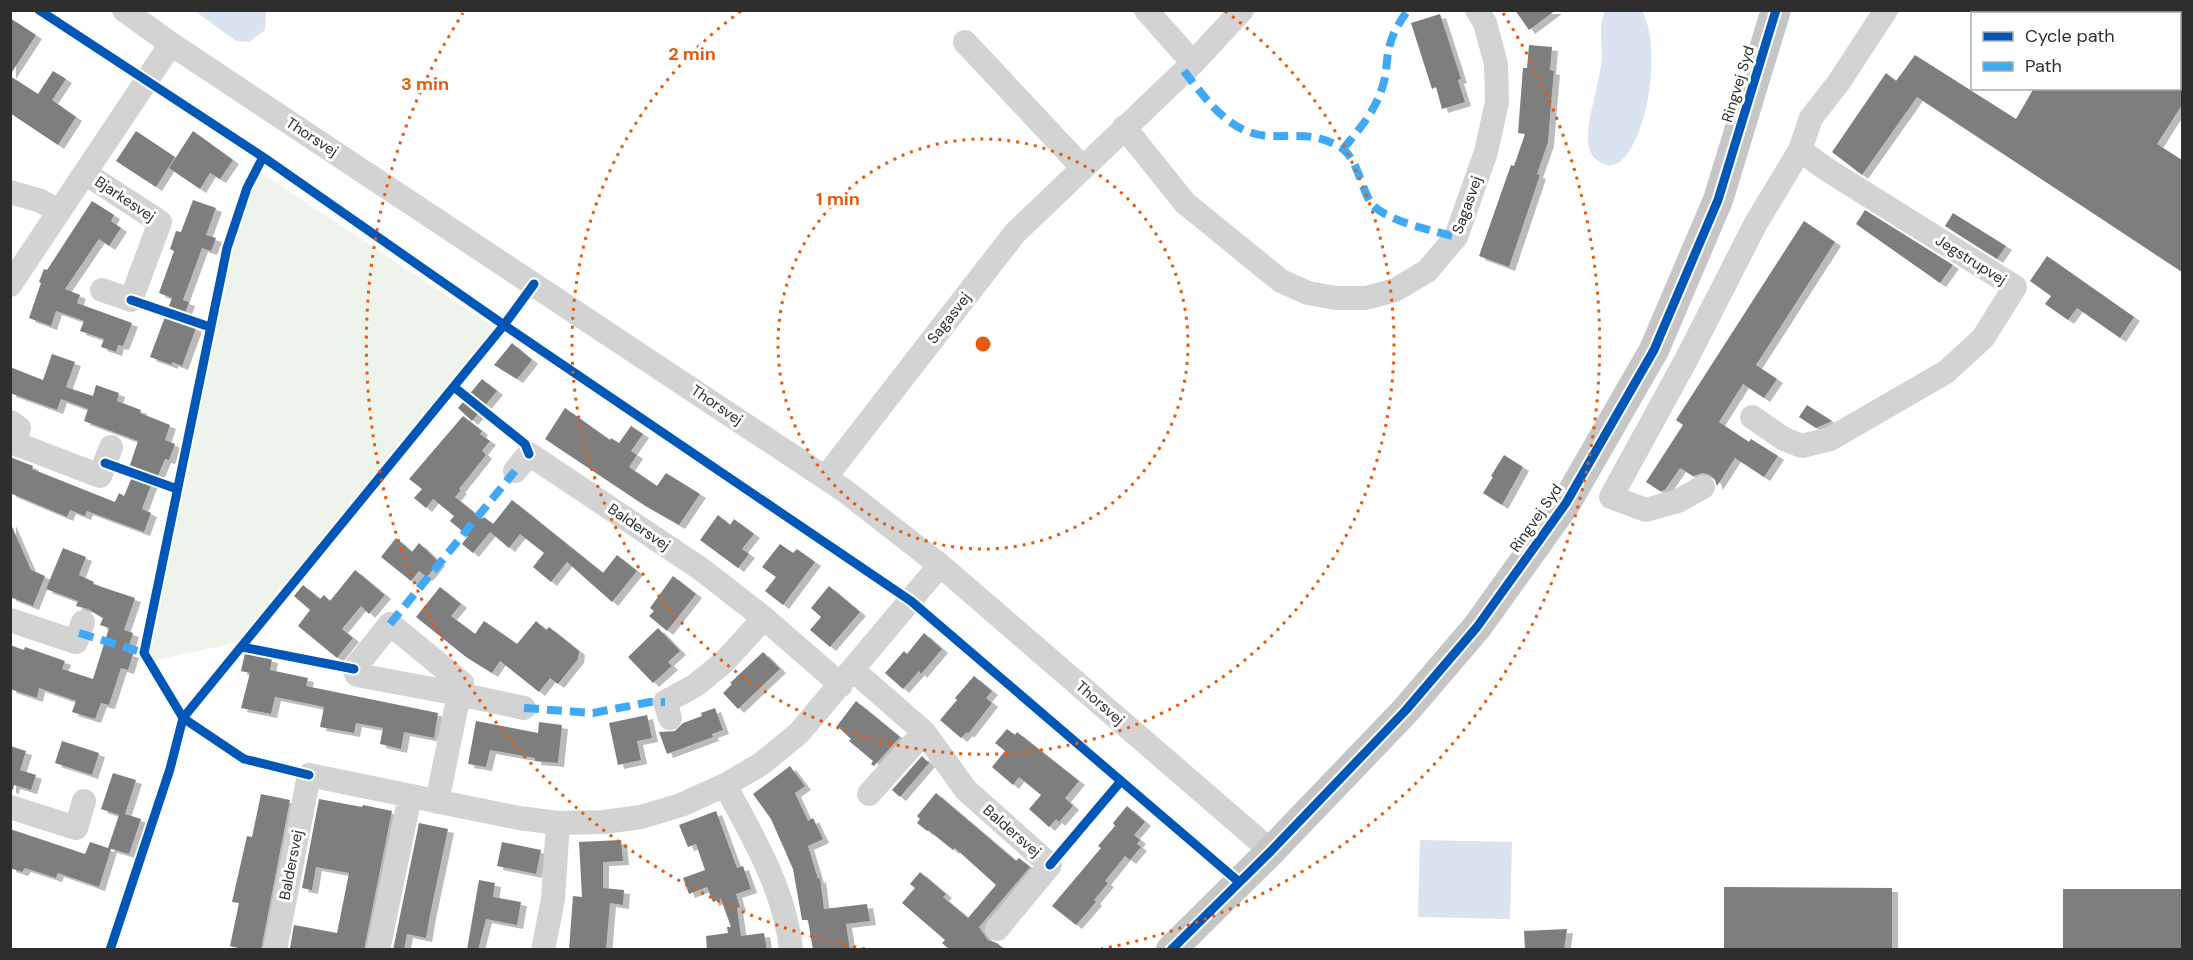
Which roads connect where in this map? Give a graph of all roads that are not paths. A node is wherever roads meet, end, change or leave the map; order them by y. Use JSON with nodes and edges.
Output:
{"nodes":[{"id":1,"x":124,"y":10,"type":"edge"},
{"id":2,"x":1146,"y":10,"type":"edge"},
{"id":3,"x":1242,"y":10,"type":"edge"},
{"id":4,"x":1477,"y":10,"type":"edge"},
{"id":5,"x":1776,"y":10,"type":"edge"},
{"id":6,"x":1886,"y":10,"type":"edge"},
{"id":7,"x":965,"y":42,"type":"dead end"},
{"id":8,"x":171,"y":44,"type":"junction"},
{"id":9,"x":1192,"y":63,"type":"junction"},
{"id":10,"x":1124,"y":127,"type":"junction"},
{"id":11,"x":1800,"y":150,"type":"junction"},
{"id":12,"x":1082,"y":167,"type":"junction"},
{"id":13,"x":85,"y":173,"type":"junction"},
{"id":14,"x":10,"y":192,"type":"edge"},
{"id":15,"x":59,"y":212,"type":"junction"},
{"id":16,"x":10,"y":285,"type":"edge"},
{"id":17,"x":102,"y":290,"type":"dead end"},
{"id":18,"x":1752,"y":417,"type":"dead end"},
{"id":19,"x":10,"y":423,"type":"edge"},
{"id":20,"x":111,"y":447,"type":"dead end"},
{"id":21,"x":515,"y":471,"type":"dead end"},
{"id":22,"x":825,"y":478,"type":"junction"},
{"id":23,"x":1703,"y":487,"type":"dead end"},
{"id":24,"x":940,"y":565,"type":"junction"},
{"id":25,"x":764,"y":618,"type":"junction"},
{"id":26,"x":10,"y":620,"type":"edge"},
{"id":27,"x":83,"y":622,"type":"dead end"},
{"id":28,"x":847,"y":677,"type":"junction"},
{"id":29,"x":524,"y":708,"type":"dead end"},
{"id":30,"x":670,"y":718,"type":"dead end"},
{"id":31,"x":924,"y":732,"type":"junction"},
{"id":32,"x":725,"y":785,"type":"junction"},
{"id":33,"x":869,"y":794,"type":"dead end"},
{"id":34,"x":410,"y":796,"type":"junction"},
{"id":35,"x":84,"y":801,"type":"dead end"},
{"id":36,"x":437,"y":802,"type":"junction"},
{"id":37,"x":10,"y":807,"type":"edge"},
{"id":38,"x":558,"y":823,"type":"junction"},
{"id":39,"x":1271,"y":851,"type":"junction"},
{"id":40,"x":997,"y":928,"type":"dead end"},
{"id":41,"x":274,"y":950,"type":"edge"},
{"id":42,"x":378,"y":950,"type":"edge"},
{"id":43,"x":543,"y":950,"type":"edge"},
{"id":44,"x":791,"y":950,"type":"edge"},
{"id":45,"x":1171,"y":950,"type":"edge"}],
"edges":[{"from":1,"to":8,"type":"street","name":"Thorsvej"},
{"from":2,"to":9,"type":"street"},
{"from":3,"to":9,"type":"street","name":"Sagasvej"},
{"from":4,"to":10,"type":"street","name":"Sagasvej"},
{"from":5,"to":39,"type":"main road","name":"Ringvej Syd"},
{"from":6,"to":11,"type":"street"},
{"from":7,"to":12,"type":"street"},
{"from":8,"to":13,"type":"street","name":"Bjarkesvej"},
{"from":8,"to":22,"type":"street","name":"Thorsvej"},
{"from":9,"to":10,"type":"street","name":"Sagasvej"},
{"from":10,"to":12,"type":"street","name":"Sagasvej"},
{"from":11,"to":18,"type":"street","name":"Jegstrupvej"},
{"from":11,"to":23,"type":"street"},
{"from":12,"to":22,"type":"street","name":"Sagasvej"},
{"from":13,"to":15,"type":"street","name":"Bjarkesvej"},
{"from":13,"to":17,"type":"street","name":"Bjarkesvej"},
{"from":14,"to":15,"type":"street"},
{"from":15,"to":16,"type":"street","name":"Bjarkesvej"},
{"from":19,"to":20,"type":"street"},
{"from":21,"to":25,"type":"street","name":"Baldersvej"},
{"from":22,"to":24,"type":"street","name":"Thorsvej"},
{"from":24,"to":28,"type":"street","name":"Baldersvej"},
{"from":24,"to":39,"type":"street","name":"Thorsvej"},
{"from":25,"to":28,"type":"street","name":"Baldersvej"},
{"from":25,"to":30,"type":"street"},
{"from":26,"to":27,"type":"street"},
{"from":28,"to":31,"type":"street","name":"Baldersvej"},
{"from":28,"to":32,"type":"street","name":"Baldersvej"},
{"from":29,"to":36,"type":"street"},
{"from":31,"to":33,"type":"street"},
{"from":31,"to":40,"type":"street","name":"Baldersvej"},
{"from":32,"to":38,"type":"street","name":"Baldersvej"},
{"from":32,"to":44,"type":"street"},
{"from":34,"to":36,"type":"street","name":"Baldersvej"},
{"from":34,"to":41,"type":"street","name":"Baldersvej"},
{"from":34,"to":42,"type":"street"},
{"from":35,"to":37,"type":"street"},
{"from":36,"to":38,"type":"street","name":"Baldersvej"},
{"from":38,"to":43,"type":"street"},
{"from":39,"to":45,"type":"main road","name":"Ringvej Syd"}]}
